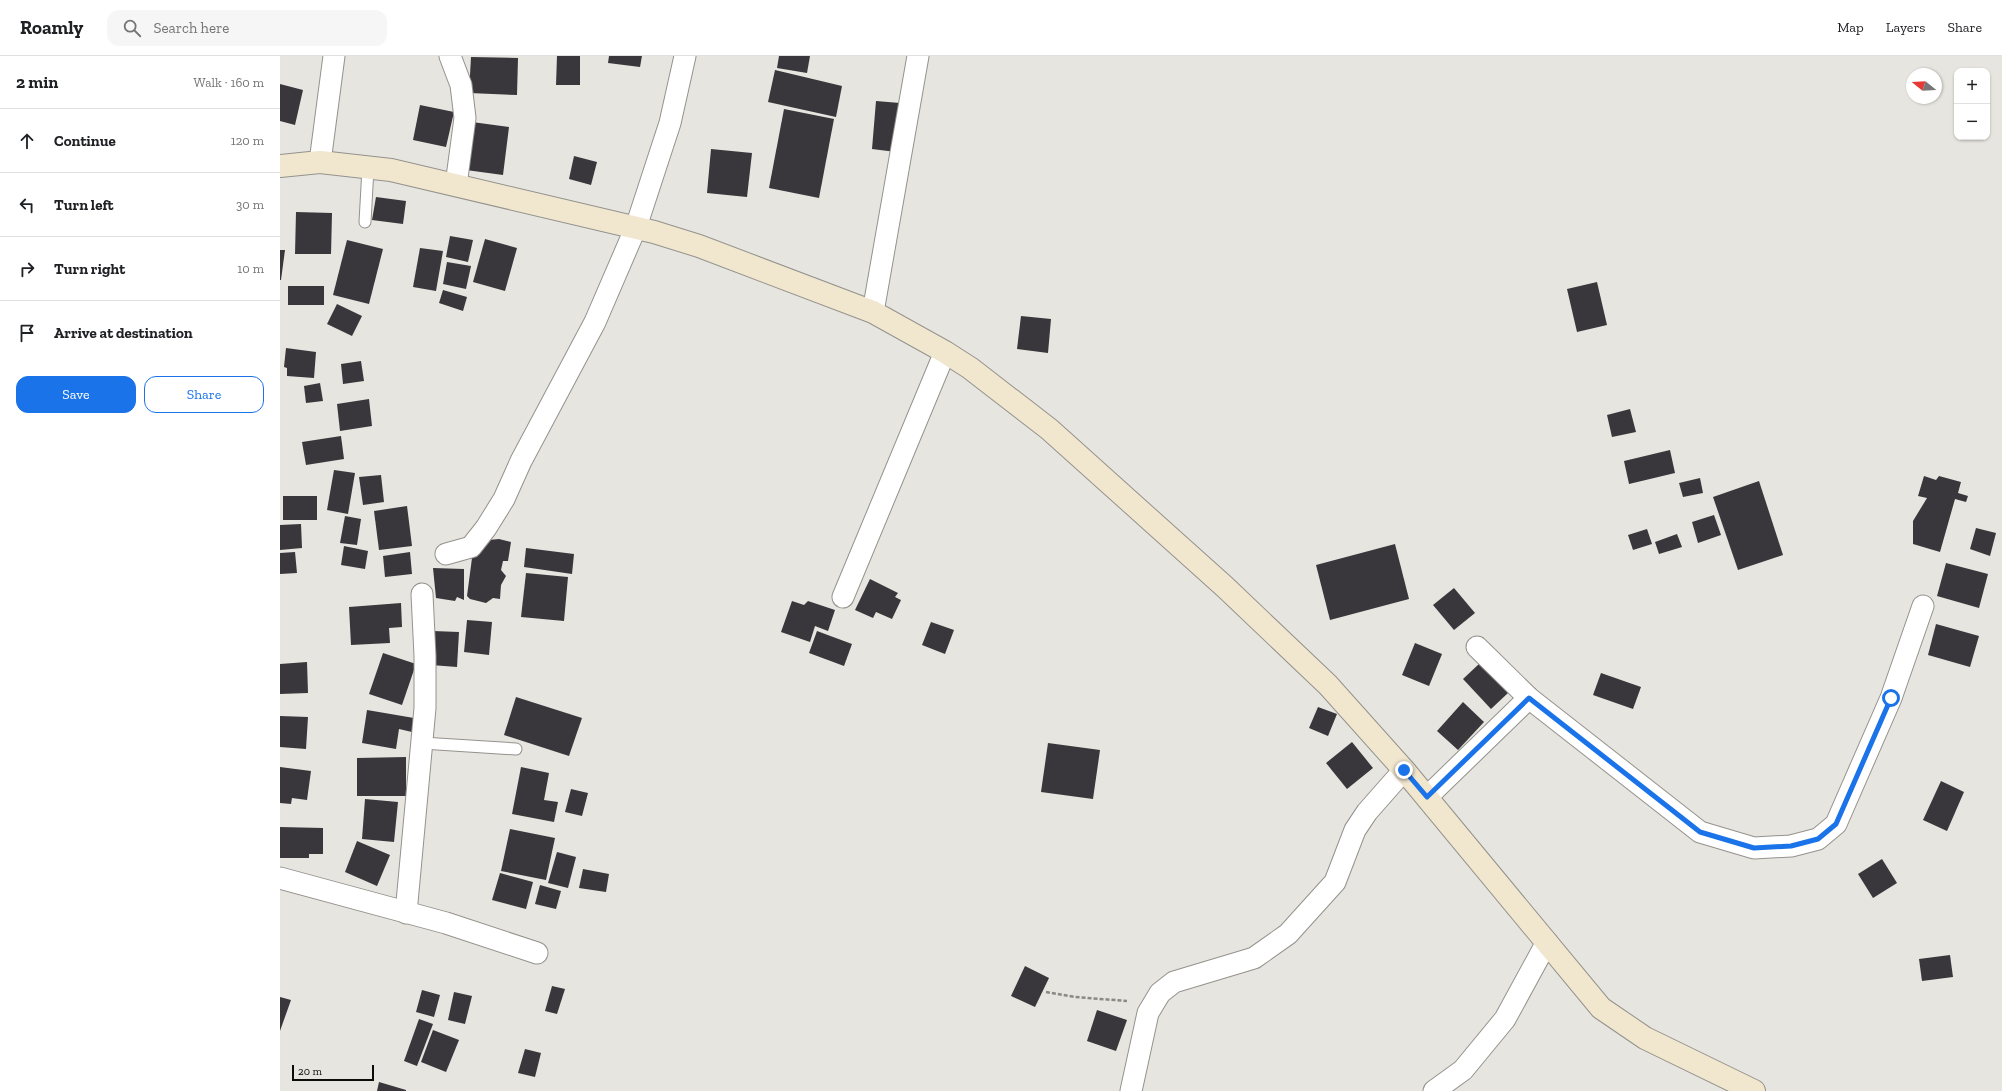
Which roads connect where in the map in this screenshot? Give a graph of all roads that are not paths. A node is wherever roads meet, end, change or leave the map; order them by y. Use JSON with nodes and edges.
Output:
{"nodes":[{"id":1,"x":334,"y":56,"type":"edge"},
{"id":2,"x":450,"y":56,"type":"edge"},
{"id":3,"x":685,"y":56,"type":"edge"},
{"id":4,"x":918,"y":56,"type":"edge"},
{"id":5,"x":320,"y":162,"type":"junction"},
{"id":6,"x":280,"y":166,"type":"edge"},
{"id":7,"x":368,"y":168,"type":"junction"},
{"id":8,"x":456,"y":186,"type":"junction"},
{"id":9,"x":365,"y":222,"type":"dead end"},
{"id":10,"x":636,"y":227,"type":"junction"},
{"id":11,"x":873,"y":312,"type":"junction"},
{"id":12,"x":945,"y":352,"type":"junction"},
{"id":13,"x":446,"y":554,"type":"dead end"},
{"id":14,"x":422,"y":594,"type":"dead end"},
{"id":15,"x":843,"y":596,"type":"dead end"},
{"id":16,"x":1923,"y":606,"type":"dead end"},
{"id":17,"x":1477,"y":647,"type":"dead end"},
{"id":18,"x":1529,"y":698,"type":"junction"},
{"id":19,"x":422,"y":743,"type":"junction"},
{"id":20,"x":516,"y":749,"type":"dead end"},
{"id":21,"x":1404,"y":770,"type":"junction"},
{"id":22,"x":1427,"y":797,"type":"junction"},
{"id":23,"x":280,"y":878,"type":"edge"},
{"id":24,"x":406,"y":914,"type":"junction"},
{"id":25,"x":1547,"y":942,"type":"junction"},
{"id":26,"x":538,"y":954,"type":"dead end"},
{"id":27,"x":1131,"y":1091,"type":"edge"},
{"id":28,"x":1434,"y":1091,"type":"edge"},
{"id":29,"x":1754,"y":1091,"type":"edge"}],
"edges":[{"from":1,"to":5,"type":"street"},
{"from":2,"to":8,"type":"street"},
{"from":3,"to":10,"type":"street"},
{"from":4,"to":11,"type":"street"},
{"from":5,"to":6,"type":"street"},
{"from":5,"to":7,"type":"street"},
{"from":7,"to":8,"type":"street"},
{"from":7,"to":9,"type":"lane"},
{"from":8,"to":10,"type":"street"},
{"from":10,"to":11,"type":"street"},
{"from":10,"to":13,"type":"street"},
{"from":11,"to":12,"type":"street"},
{"from":12,"to":15,"type":"street"},
{"from":12,"to":21,"type":"street"},
{"from":14,"to":19,"type":"street"},
{"from":16,"to":18,"type":"street"},
{"from":17,"to":18,"type":"street"},
{"from":18,"to":22,"type":"street"},
{"from":19,"to":20,"type":"lane"},
{"from":19,"to":24,"type":"street"},
{"from":21,"to":22,"type":"street"},
{"from":21,"to":27,"type":"street"},
{"from":22,"to":25,"type":"street"},
{"from":23,"to":24,"type":"street"},
{"from":24,"to":26,"type":"street"},
{"from":25,"to":28,"type":"street"},
{"from":25,"to":29,"type":"street"}]}
